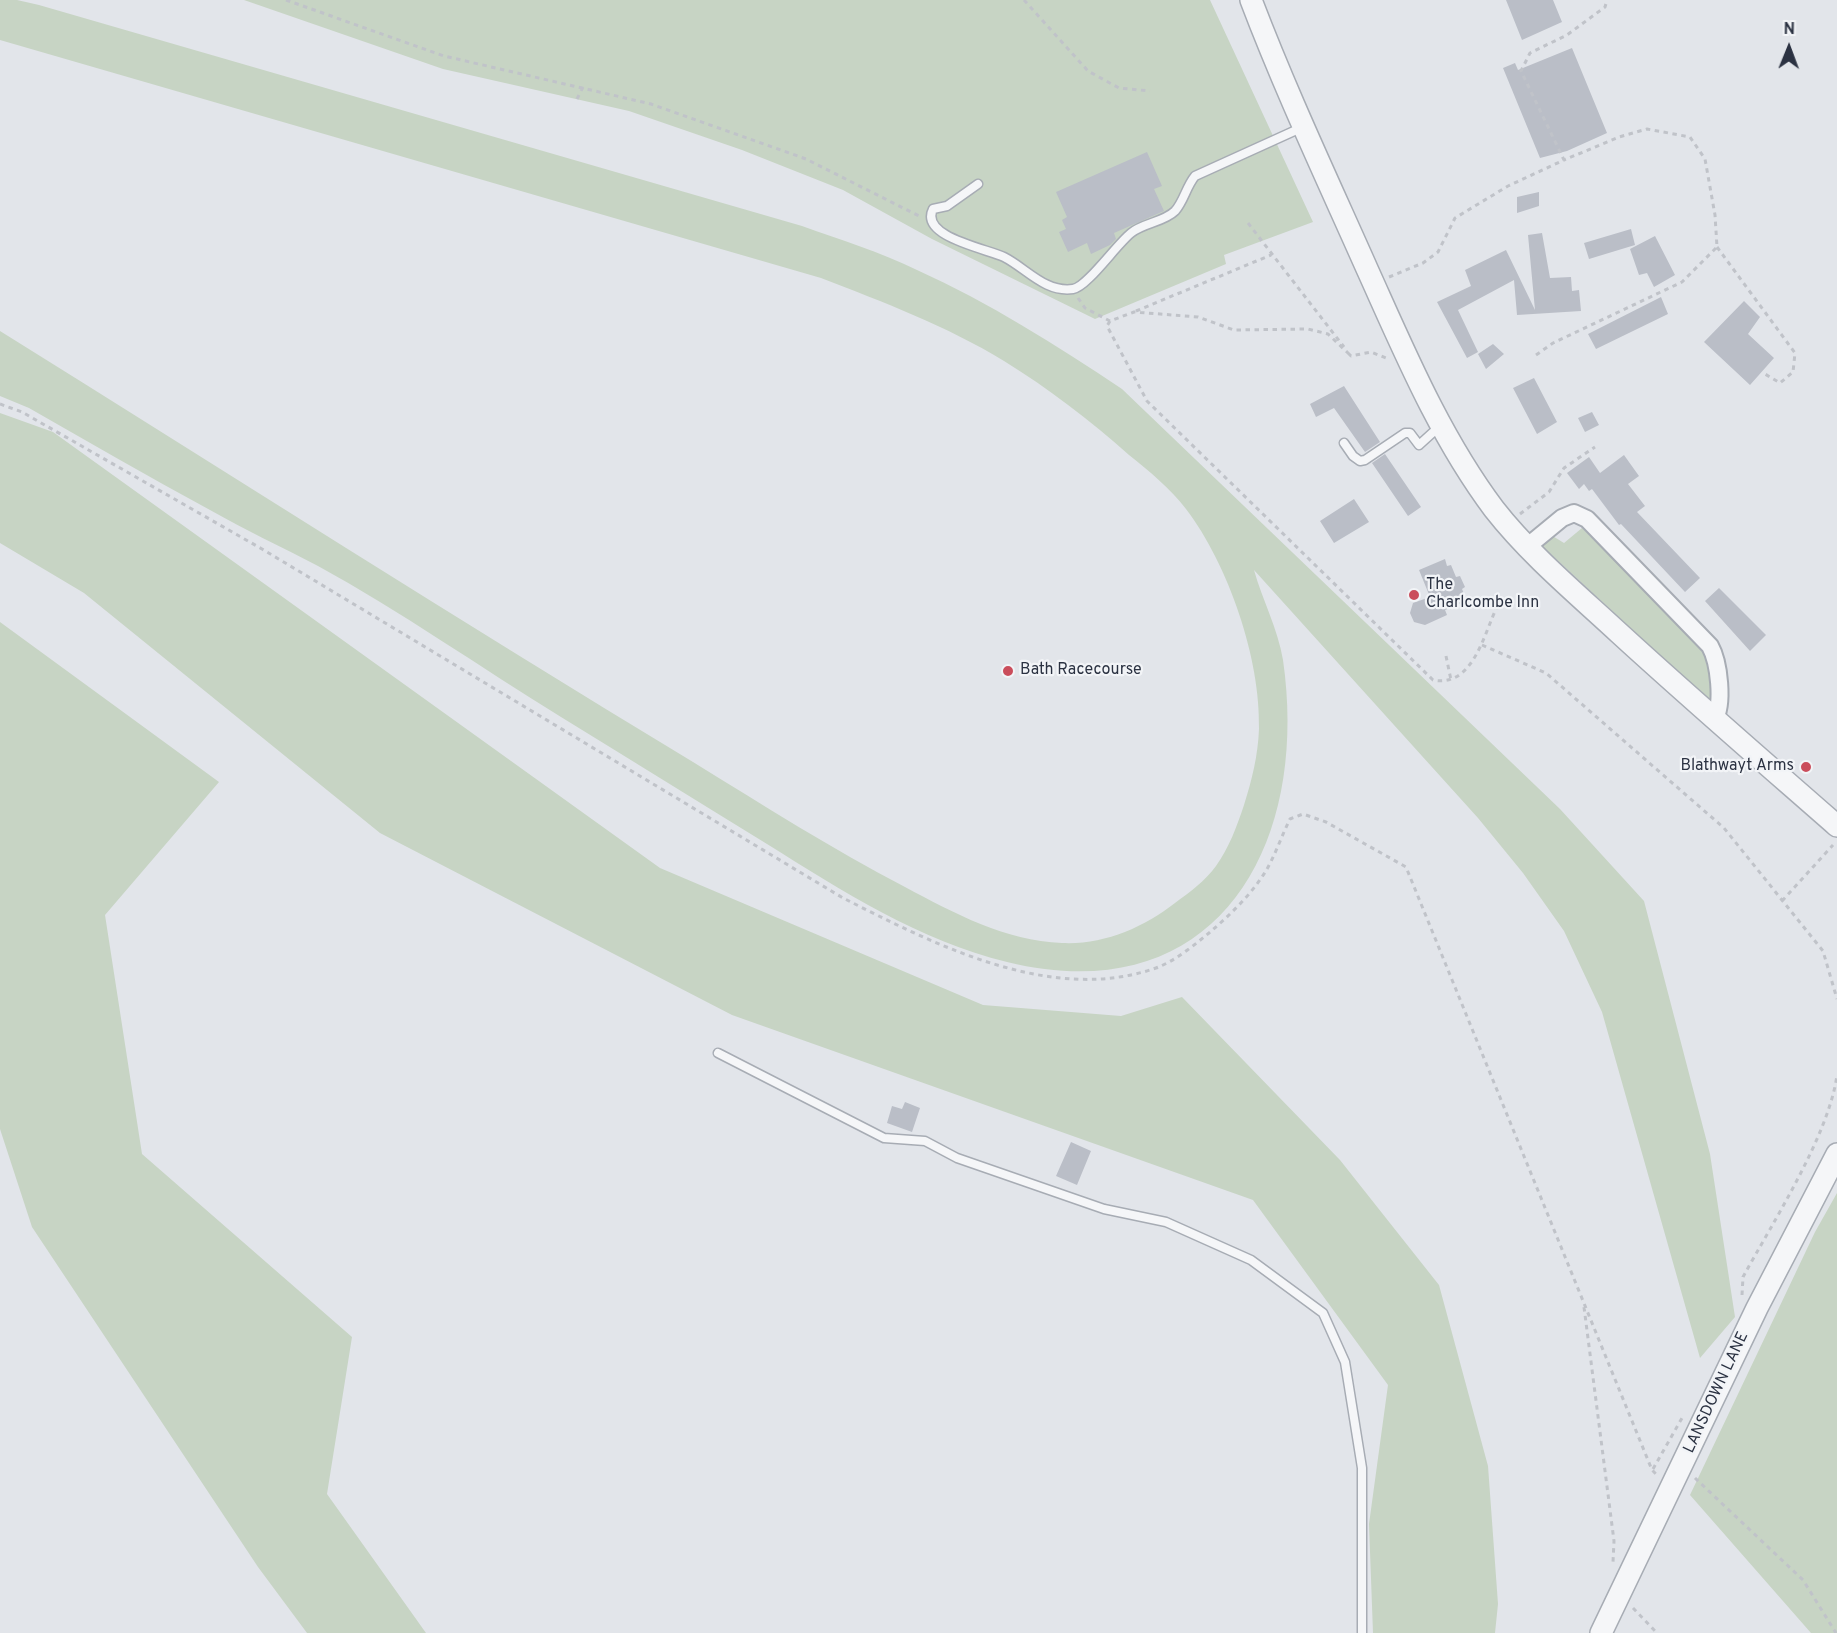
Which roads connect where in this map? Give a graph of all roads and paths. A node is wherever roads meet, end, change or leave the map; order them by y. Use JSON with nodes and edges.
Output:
{"nodes":[{"id":1,"x":286,"y":0,"type":"edge"},
{"id":2,"x":1024,"y":0,"type":"edge"},
{"id":3,"x":1251,"y":0,"type":"edge"},
{"id":4,"x":1607,"y":0,"type":"edge"},
{"id":5,"x":583,"y":87,"type":"junction"},
{"id":6,"x":1150,"y":91,"type":"dead end"},
{"id":7,"x":577,"y":99,"type":"dead end"},
{"id":8,"x":1303,"y":127,"type":"junction"},
{"id":9,"x":1564,"y":160,"type":"junction"},
{"id":10,"x":978,"y":183,"type":"dead end"},
{"id":11,"x":1248,"y":223,"type":"dead end"},
{"id":12,"x":933,"y":224,"type":"junction"},
{"id":13,"x":1717,"y":247,"type":"junction"},
{"id":14,"x":1272,"y":255,"type":"junction"},
{"id":15,"x":1374,"y":283,"type":"junction"},
{"id":16,"x":1073,"y":289,"type":"junction"},
{"id":17,"x":1134,"y":312,"type":"junction"},
{"id":18,"x":1110,"y":321,"type":"junction"},
{"id":19,"x":1348,"y":353,"type":"junction"},
{"id":20,"x":1536,"y":355,"type":"dead end"},
{"id":21,"x":1388,"y":358,"type":"dead end"},
{"id":22,"x":1765,"y":374,"type":"dead end"},
{"id":23,"x":0,"y":404,"type":"edge"},
{"id":24,"x":1441,"y":425,"type":"junction"},
{"id":25,"x":1344,"y":443,"type":"dead end"},
{"id":26,"x":1595,"y":447,"type":"dead end"},
{"id":27,"x":1506,"y":524,"type":"junction"},
{"id":28,"x":1528,"y":546,"type":"junction"},
{"id":29,"x":1498,"y":605,"type":"dead end"},
{"id":30,"x":1482,"y":645,"type":"junction"},
{"id":31,"x":1446,"y":656,"type":"dead end"},
{"id":32,"x":1451,"y":680,"type":"junction"},
{"id":33,"x":1714,"y":720,"type":"junction"},
{"id":34,"x":1837,"y":826,"type":"edge"},
{"id":35,"x":1837,"y":840,"type":"edge"},
{"id":36,"x":1782,"y":901,"type":"junction"},
{"id":37,"x":1837,"y":999,"type":"edge"},
{"id":38,"x":718,"y":1053,"type":"dead end"},
{"id":39,"x":1837,"y":1076,"type":"edge"},
{"id":40,"x":1837,"y":1154,"type":"edge"},
{"id":41,"x":1583,"y":1302,"type":"junction"},
{"id":42,"x":1742,"y":1305,"type":"dead end"},
{"id":43,"x":1685,"y":1412,"type":"dead end"},
{"id":44,"x":1652,"y":1470,"type":"junction"},
{"id":45,"x":1675,"y":1482,"type":"junction"},
{"id":46,"x":1613,"y":1566,"type":"dead end"},
{"id":47,"x":1618,"y":1597,"type":"junction"},
{"id":48,"x":1362,"y":1633,"type":"edge"},
{"id":49,"x":1601,"y":1633,"type":"edge"},
{"id":50,"x":1657,"y":1633,"type":"edge"},
{"id":51,"x":1836,"y":1633,"type":"edge"}],
"edges":[{"from":1,"to":5,"type":"path"},
{"from":2,"to":6,"type":"path"},
{"from":3,"to":8,"type":"street"},
{"from":4,"to":9,"type":"path"},
{"from":5,"to":7,"type":"path"},
{"from":5,"to":12,"type":"path"},
{"from":8,"to":15,"type":"street"},
{"from":8,"to":16,"type":"lane"},
{"from":9,"to":13,"type":"path"},
{"from":9,"to":15,"type":"path"},
{"from":10,"to":12,"type":"lane"},
{"from":11,"to":14,"type":"path"},
{"from":12,"to":16,"type":"lane"},
{"from":13,"to":20,"type":"path"},
{"from":13,"to":22,"type":"path"},
{"from":14,"to":17,"type":"path"},
{"from":14,"to":19,"type":"path"},
{"from":15,"to":24,"type":"street"},
{"from":16,"to":18,"type":"path"},
{"from":17,"to":18,"type":"path"},
{"from":17,"to":19,"type":"path"},
{"from":18,"to":32,"type":"path"},
{"from":19,"to":21,"type":"path"},
{"from":23,"to":41,"type":"path"},
{"from":24,"to":25,"type":"lane"},
{"from":24,"to":27,"type":"street"},
{"from":26,"to":27,"type":"path"},
{"from":27,"to":28,"type":"street"},
{"from":28,"to":33,"type":"street"},
{"from":28,"to":33,"type":"street"},
{"from":29,"to":30,"type":"path"},
{"from":30,"to":32,"type":"path"},
{"from":30,"to":36,"type":"path"},
{"from":31,"to":32,"type":"path"},
{"from":33,"to":34,"type":"street"},
{"from":35,"to":36,"type":"path"},
{"from":36,"to":37,"type":"path"},
{"from":38,"to":48,"type":"lane"},
{"from":39,"to":42,"type":"path"},
{"from":40,"to":45,"type":"street","name":"LANSDOWN LANE"},
{"from":41,"to":44,"type":"path"},
{"from":41,"to":46,"type":"path"},
{"from":43,"to":44,"type":"path"},
{"from":44,"to":45,"type":"path"},
{"from":45,"to":47,"type":"street","name":"LANSDOWN LANE"},
{"from":45,"to":51,"type":"path"},
{"from":47,"to":49,"type":"street","name":"LANSDOWN LANE"},
{"from":47,"to":50,"type":"path"}]}
